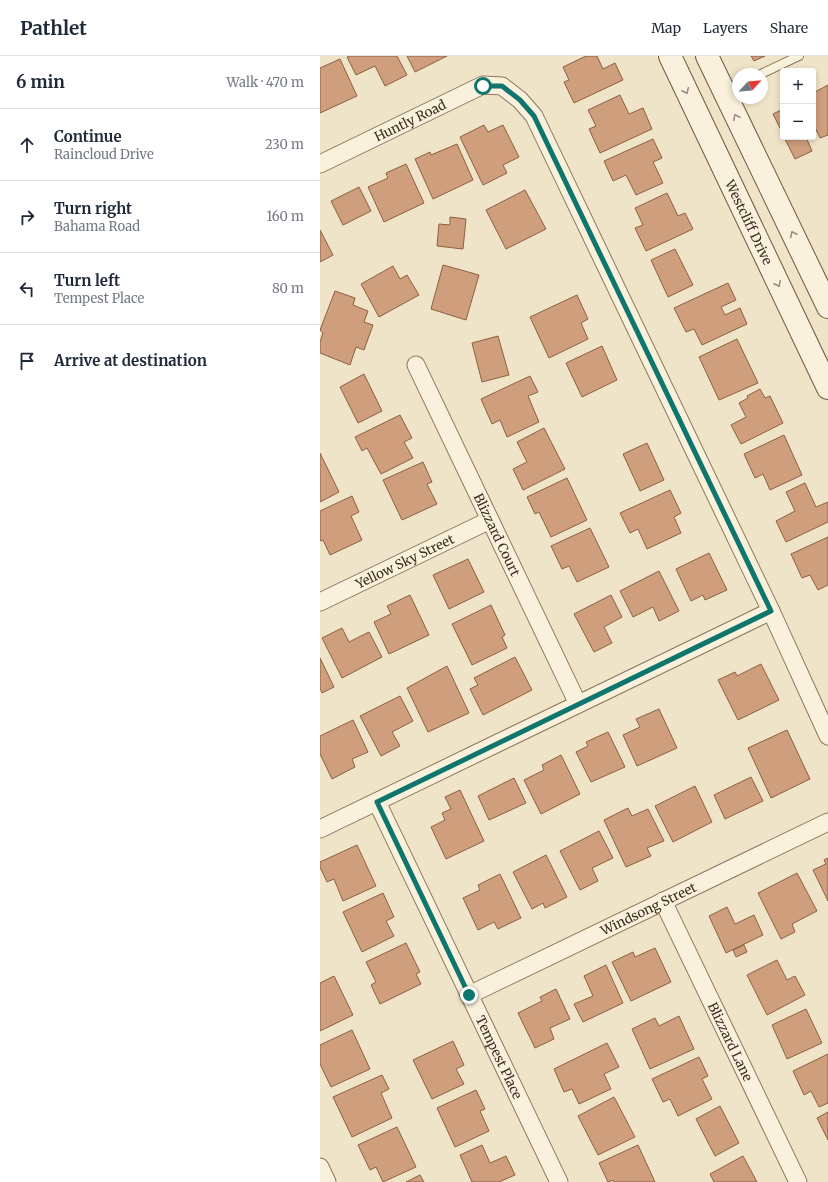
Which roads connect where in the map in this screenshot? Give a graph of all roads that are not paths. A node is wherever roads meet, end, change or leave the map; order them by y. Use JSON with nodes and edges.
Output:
{"nodes":[{"id":1,"x":670,"y":56,"type":"edge"},
{"id":2,"x":707,"y":56,"type":"edge"},
{"id":3,"x":799,"y":56,"type":"edge"},
{"id":4,"x":768,"y":71,"type":"edge"},
{"id":5,"x":731,"y":88,"type":"edge"},
{"id":6,"x":715,"y":153,"type":"junction"},
{"id":7,"x":320,"y":164,"type":"edge"},
{"id":8,"x":828,"y":307,"type":"edge"},
{"id":9,"x":416,"y":365,"type":"dead end"},
{"id":10,"x":828,"y":388,"type":"edge"},
{"id":11,"x":490,"y":520,"type":"junction"},
{"id":12,"x":320,"y":602,"type":"edge"},
{"id":13,"x":771,"y":611,"type":"junction"},
{"id":14,"x":578,"y":704,"type":"junction"},
{"id":15,"x":828,"y":736,"type":"edge"},
{"id":16,"x":377,"y":802,"type":"junction"},
{"id":17,"x":828,"y":822,"type":"edge"},
{"id":18,"x":320,"y":829,"type":"edge"},
{"id":19,"x":663,"y":901,"type":"junction"},
{"id":20,"x":469,"y":995,"type":"junction"},
{"id":21,"x":320,"y":1167,"type":"edge"},
{"id":22,"x":327,"y":1182,"type":"edge"},
{"id":23,"x":559,"y":1182,"type":"edge"},
{"id":24,"x":798,"y":1182,"type":"edge"}],
"edges":[{"from":1,"to":6,"type":"main road","name":"Westcliff Drive","one_way":true},
{"from":2,"to":5,"type":"main road"},
{"from":3,"to":4,"type":"lane"},
{"from":5,"to":6,"type":"main road"},
{"from":8,"to":5,"type":"main road","one_way":true},
{"from":6,"to":10,"type":"main road","name":"Westcliff Drive","one_way":true},
{"from":7,"to":13,"type":"street","name":"Huntly Road"},
{"from":9,"to":11,"type":"street","name":"Blizzard Court"},
{"from":11,"to":12,"type":"street","name":"Yellow Sky Street"},
{"from":11,"to":14,"type":"street","name":"Blizzard Court"},
{"from":13,"to":14,"type":"street"},
{"from":13,"to":15,"type":"street"},
{"from":14,"to":16,"type":"street"},
{"from":16,"to":18,"type":"street"},
{"from":16,"to":20,"type":"street","name":"Tempest Place"},
{"from":17,"to":19,"type":"street","name":"Windsong Street"},
{"from":19,"to":20,"type":"street","name":"Windsong Street"},
{"from":19,"to":24,"type":"street","name":"Blizzard Lane"},
{"from":20,"to":23,"type":"street","name":"Tempest Place"},
{"from":21,"to":22,"type":"street"}]}
